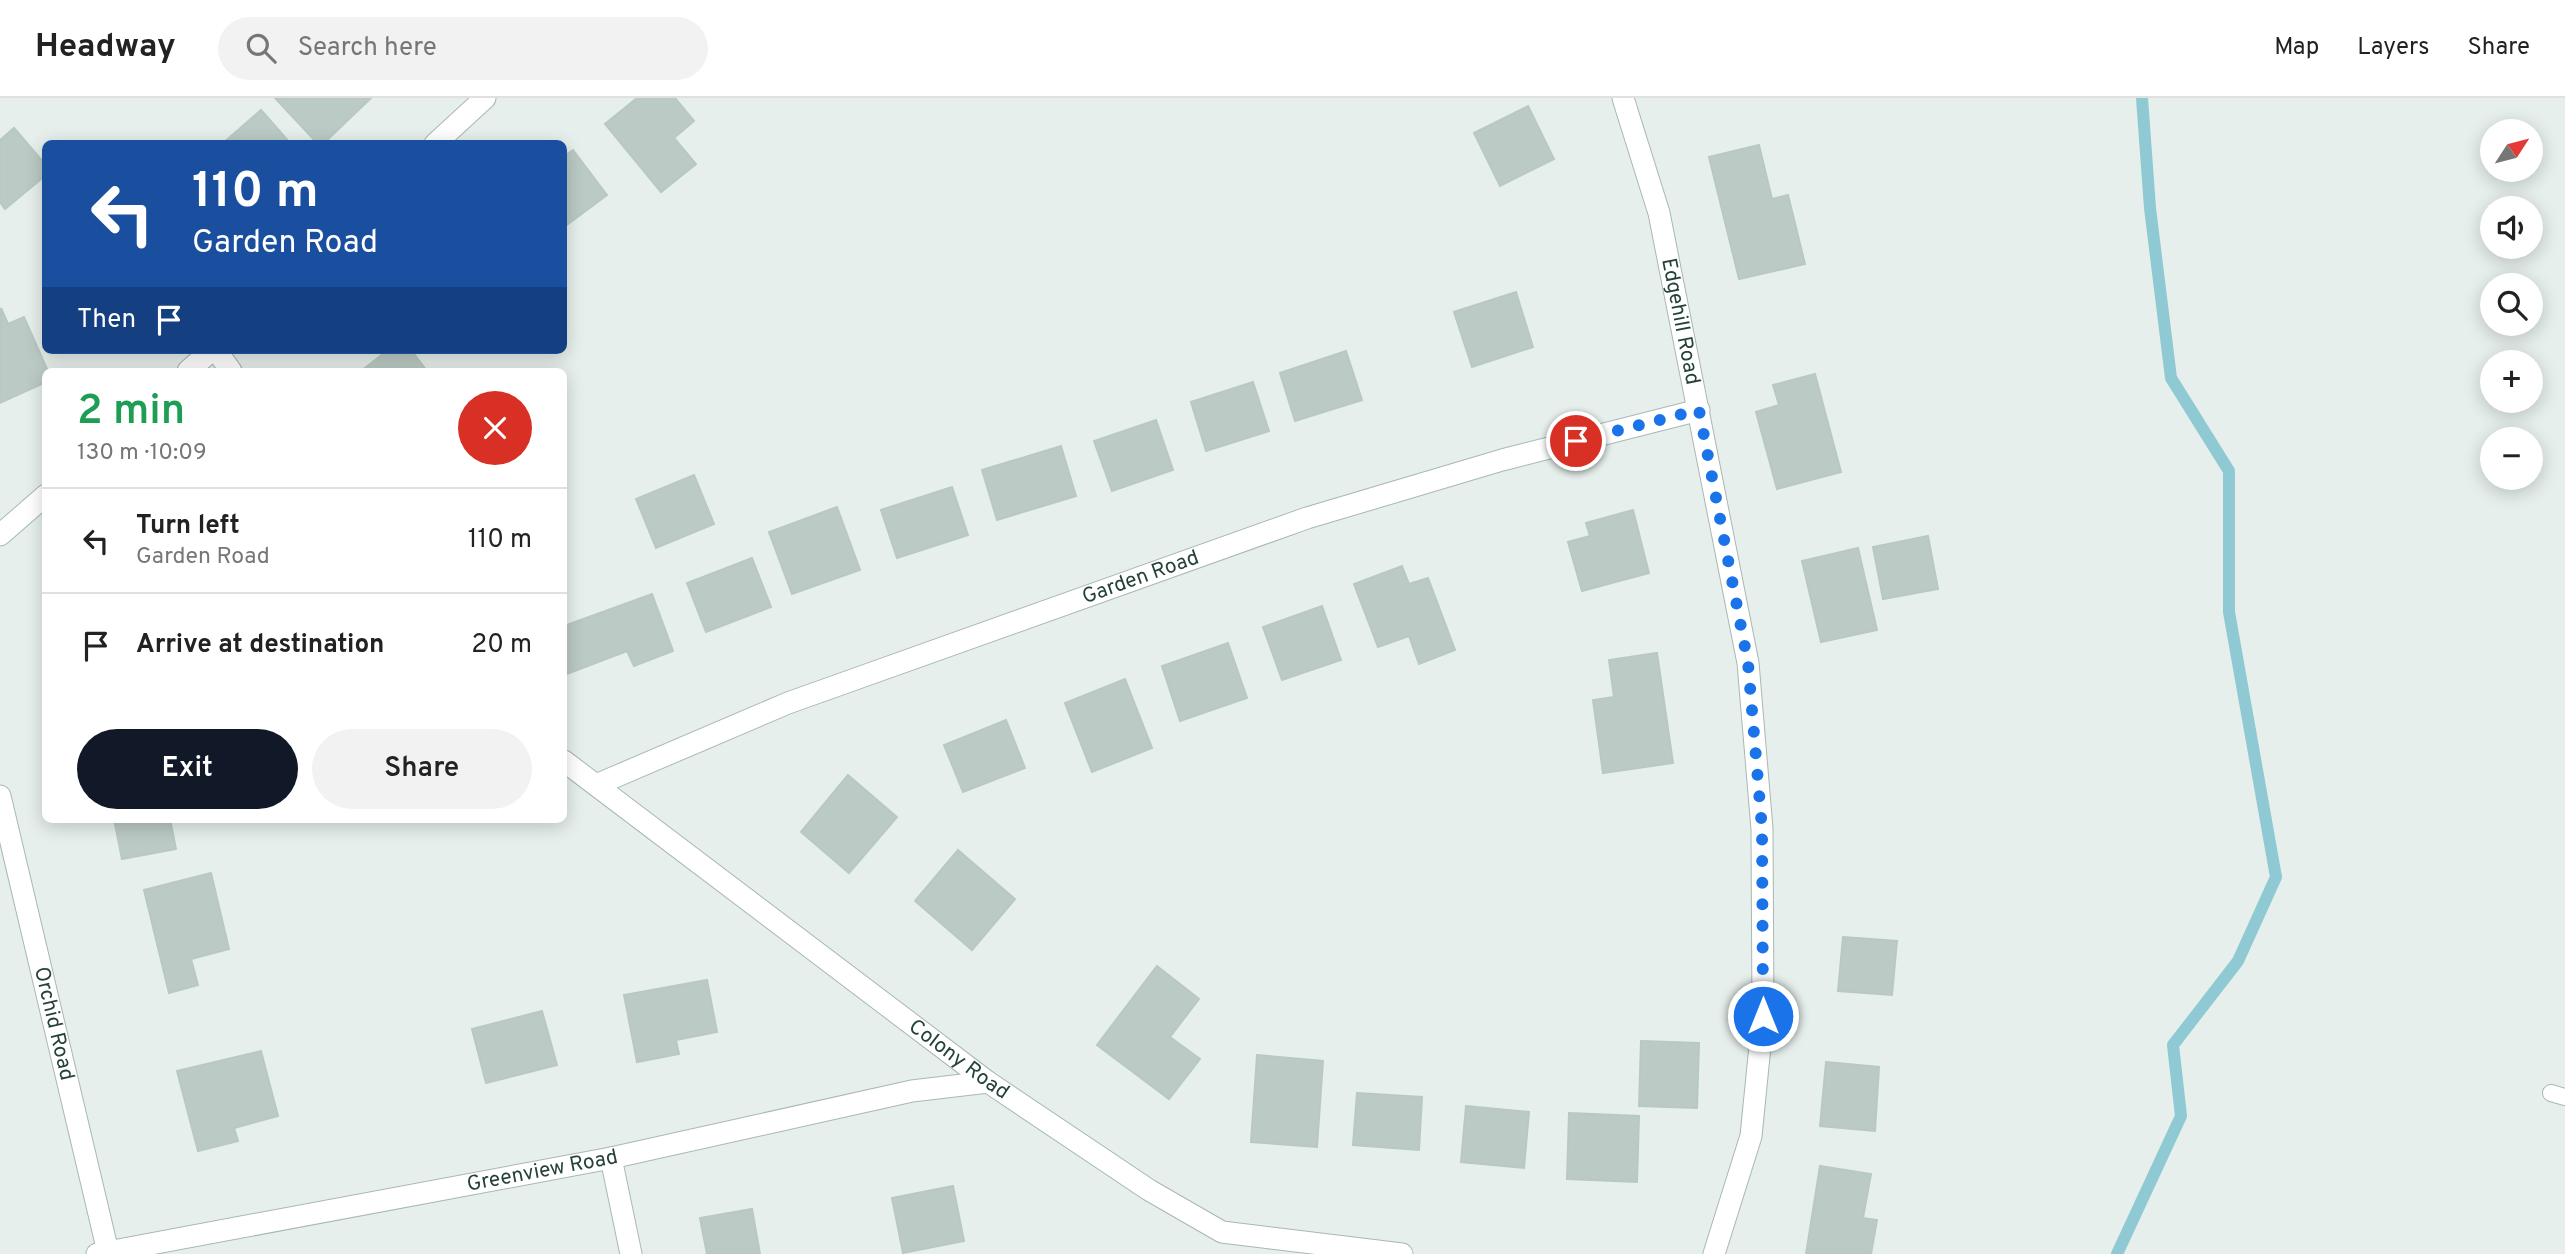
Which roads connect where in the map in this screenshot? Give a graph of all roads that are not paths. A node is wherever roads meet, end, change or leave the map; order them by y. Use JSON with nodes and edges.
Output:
{"nodes":[{"id":1,"x":485,"y":98,"type":"edge"},
{"id":2,"x":1623,"y":98,"type":"edge"},
{"id":3,"x":439,"y":140,"type":"edge"},
{"id":4,"x":209,"y":354,"type":"edge"},
{"id":5,"x":217,"y":354,"type":"edge"},
{"id":6,"x":192,"y":368,"type":"edge"},
{"id":7,"x":229,"y":368,"type":"edge"},
{"id":8,"x":1699,"y":410,"type":"junction"},
{"id":9,"x":42,"y":498,"type":"edge"},
{"id":10,"x":0,"y":535,"type":"edge"},
{"id":11,"x":567,"y":763,"type":"edge"},
{"id":12,"x":596,"y":785,"type":"junction"},
{"id":13,"x":0,"y":796,"type":"edge"},
{"id":14,"x":988,"y":1082,"type":"junction"},
{"id":15,"x":611,"y":1158,"type":"junction"},
{"id":16,"x":102,"y":1253,"type":"edge"},
{"id":17,"x":1715,"y":1253,"type":"edge"},
{"id":18,"x":631,"y":1254,"type":"edge"},
{"id":19,"x":1402,"y":1254,"type":"edge"}],
"edges":[{"from":1,"to":3,"type":"street"},
{"from":2,"to":8,"type":"street","name":"Edgehill Road"},
{"from":4,"to":6,"type":"street"},
{"from":5,"to":7,"type":"street"},
{"from":8,"to":12,"type":"street","name":"Garden Road"},
{"from":8,"to":17,"type":"street","name":"Edgehill Road"},
{"from":9,"to":10,"type":"street"},
{"from":11,"to":12,"type":"street","name":"Colony Road"},
{"from":12,"to":14,"type":"street","name":"Colony Road"},
{"from":13,"to":16,"type":"street","name":"Orchid Road"},
{"from":14,"to":15,"type":"street","name":"Greenview Road"},
{"from":14,"to":19,"type":"street","name":"Colony Road"},
{"from":15,"to":16,"type":"street","name":"Greenview Road"},
{"from":15,"to":18,"type":"street"}]}
